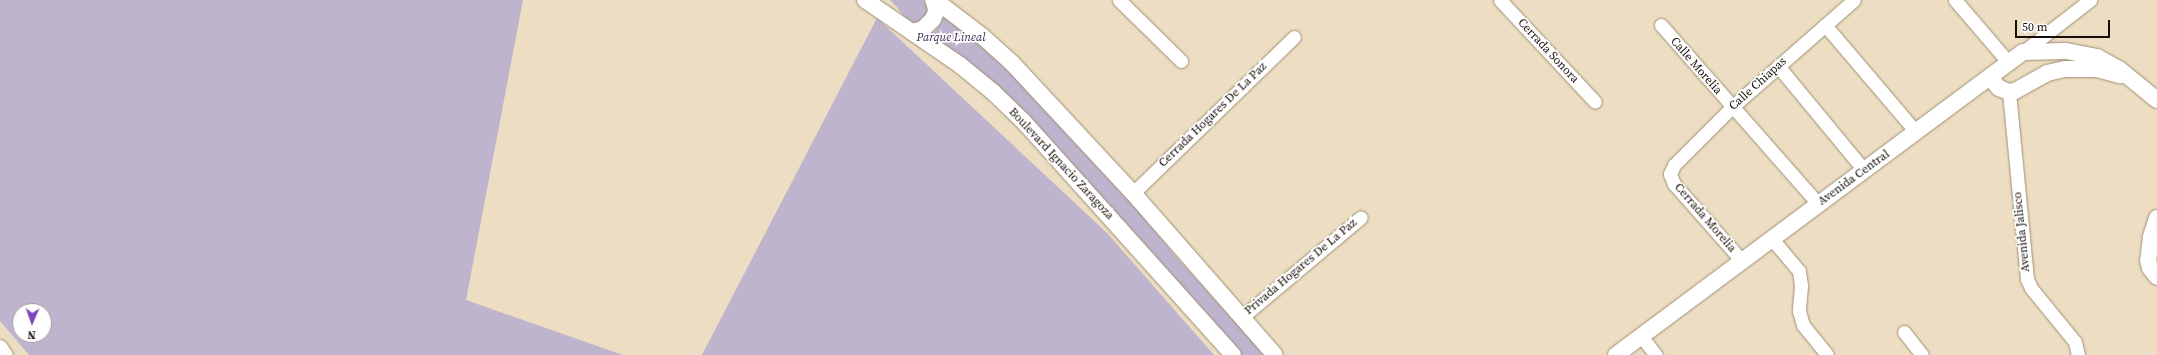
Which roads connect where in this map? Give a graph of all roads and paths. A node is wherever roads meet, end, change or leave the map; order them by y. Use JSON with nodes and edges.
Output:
{"nodes":[{"id":1,"x":865,"y":0,"type":"edge"},
{"id":2,"x":934,"y":0,"type":"edge"},
{"id":3,"x":1119,"y":0,"type":"edge"},
{"id":4,"x":1500,"y":0,"type":"edge"},
{"id":5,"x":1854,"y":0,"type":"edge"},
{"id":6,"x":1955,"y":0,"type":"edge"},
{"id":7,"x":2090,"y":0,"type":"edge"},
{"id":8,"x":1661,"y":25,"type":"dead end"},
{"id":9,"x":1825,"y":25,"type":"junction"},
{"id":10,"x":913,"y":32,"type":"junction"},
{"id":11,"x":1294,"y":37,"type":"dead end"},
{"id":12,"x":2023,"y":52,"type":"junction"},
{"id":13,"x":1181,"y":61,"type":"dead end"},
{"id":14,"x":2009,"y":63,"type":"junction"},
{"id":15,"x":1778,"y":66,"type":"junction"},
{"id":16,"x":2125,"y":74,"type":"junction"},
{"id":17,"x":1990,"y":78,"type":"junction"},
{"id":18,"x":2009,"y":92,"type":"junction"},
{"id":19,"x":2157,"y":100,"type":"edge"},
{"id":20,"x":1595,"y":102,"type":"dead end"},
{"id":21,"x":1732,"y":107,"type":"junction"},
{"id":22,"x":1916,"y":132,"type":"junction"},
{"id":23,"x":1864,"y":170,"type":"junction"},
{"id":24,"x":1670,"y":174,"type":"joint"},
{"id":25,"x":1133,"y":192,"type":"junction"},
{"id":26,"x":1818,"y":204,"type":"junction"},
{"id":27,"x":1361,"y":216,"type":"dead end"},
{"id":28,"x":2157,"y":218,"type":"edge"},
{"id":29,"x":1772,"y":239,"type":"junction"},
{"id":30,"x":1742,"y":261,"type":"junction"},
{"id":31,"x":2157,"y":277,"type":"edge"},
{"id":32,"x":1242,"y":317,"type":"junction"},
{"id":33,"x":1904,"y":332,"type":"dead end"},
{"id":34,"x":1641,"y":336,"type":"junction"},
{"id":35,"x":0,"y":346,"type":"edge"},
{"id":36,"x":6,"y":355,"type":"edge"},
{"id":37,"x":1234,"y":355,"type":"edge"},
{"id":38,"x":1275,"y":355,"type":"edge"},
{"id":39,"x":1616,"y":355,"type":"edge"},
{"id":40,"x":1656,"y":355,"type":"edge"},
{"id":41,"x":1826,"y":355,"type":"edge"},
{"id":42,"x":1922,"y":355,"type":"edge"},
{"id":43,"x":2078,"y":355,"type":"edge"}],
"edges":[{"from":1,"to":10,"type":"main road","name":"Boulevard Ignacio Zaragoza"},
{"from":2,"to":10,"type":"main road"},
{"from":2,"to":25,"type":"main road"},
{"from":3,"to":13,"type":"street"},
{"from":4,"to":20,"type":"street","name":"Cerrada Sonora"},
{"from":5,"to":9,"type":"street","name":"Calle Chiapas"},
{"from":6,"to":14,"type":"street"},
{"from":7,"to":12,"type":"street","name":"Avenida Central"},
{"from":8,"to":21,"type":"street","name":"Calle Morelia"},
{"from":9,"to":15,"type":"street","name":"Calle Chiapas"},
{"from":9,"to":22,"type":"street"},
{"from":10,"to":37,"type":"main road","name":"Boulevard Ignacio Zaragoza"},
{"from":11,"to":25,"type":"street","name":"Cerrada Hogares De La Paz"},
{"from":12,"to":14,"type":"main road","name":"Avenida Central"},
{"from":12,"to":16,"type":"main road"},
{"from":14,"to":17,"type":"main road","name":"Avenida Central"},
{"from":15,"to":21,"type":"street","name":"Calle Chiapas"},
{"from":15,"to":23,"type":"street"},
{"from":16,"to":18,"type":"main road"},
{"from":16,"to":19,"type":"main road"},
{"from":17,"to":18,"type":"main road"},
{"from":17,"to":22,"type":"main road","name":"Avenida Central"},
{"from":18,"to":43,"type":"street","name":"Avenida Jalisco"},
{"from":21,"to":24,"type":"street","name":"Calle Chiapas"},
{"from":21,"to":26,"type":"street","name":"Calle Morelia"},
{"from":22,"to":23,"type":"main road","name":"Avenida Central"},
{"from":23,"to":26,"type":"main road","name":"Avenida Central"},
{"from":24,"to":30,"type":"street","name":"Cerrada Morelia"},
{"from":25,"to":32,"type":"main road"},
{"from":26,"to":29,"type":"main road","name":"Avenida Central"},
{"from":27,"to":32,"type":"street","name":"Privada Hogares De La Paz"},
{"from":28,"to":31,"type":"main road"},
{"from":29,"to":30,"type":"main road","name":"Avenida Central"},
{"from":29,"to":41,"type":"street"},
{"from":30,"to":34,"type":"main road","name":"Avenida Central"},
{"from":32,"to":38,"type":"main road"},
{"from":33,"to":42,"type":"street"},
{"from":34,"to":39,"type":"main road","name":"Avenida Central"},
{"from":34,"to":40,"type":"street"},
{"from":35,"to":36,"type":"street"}]}
